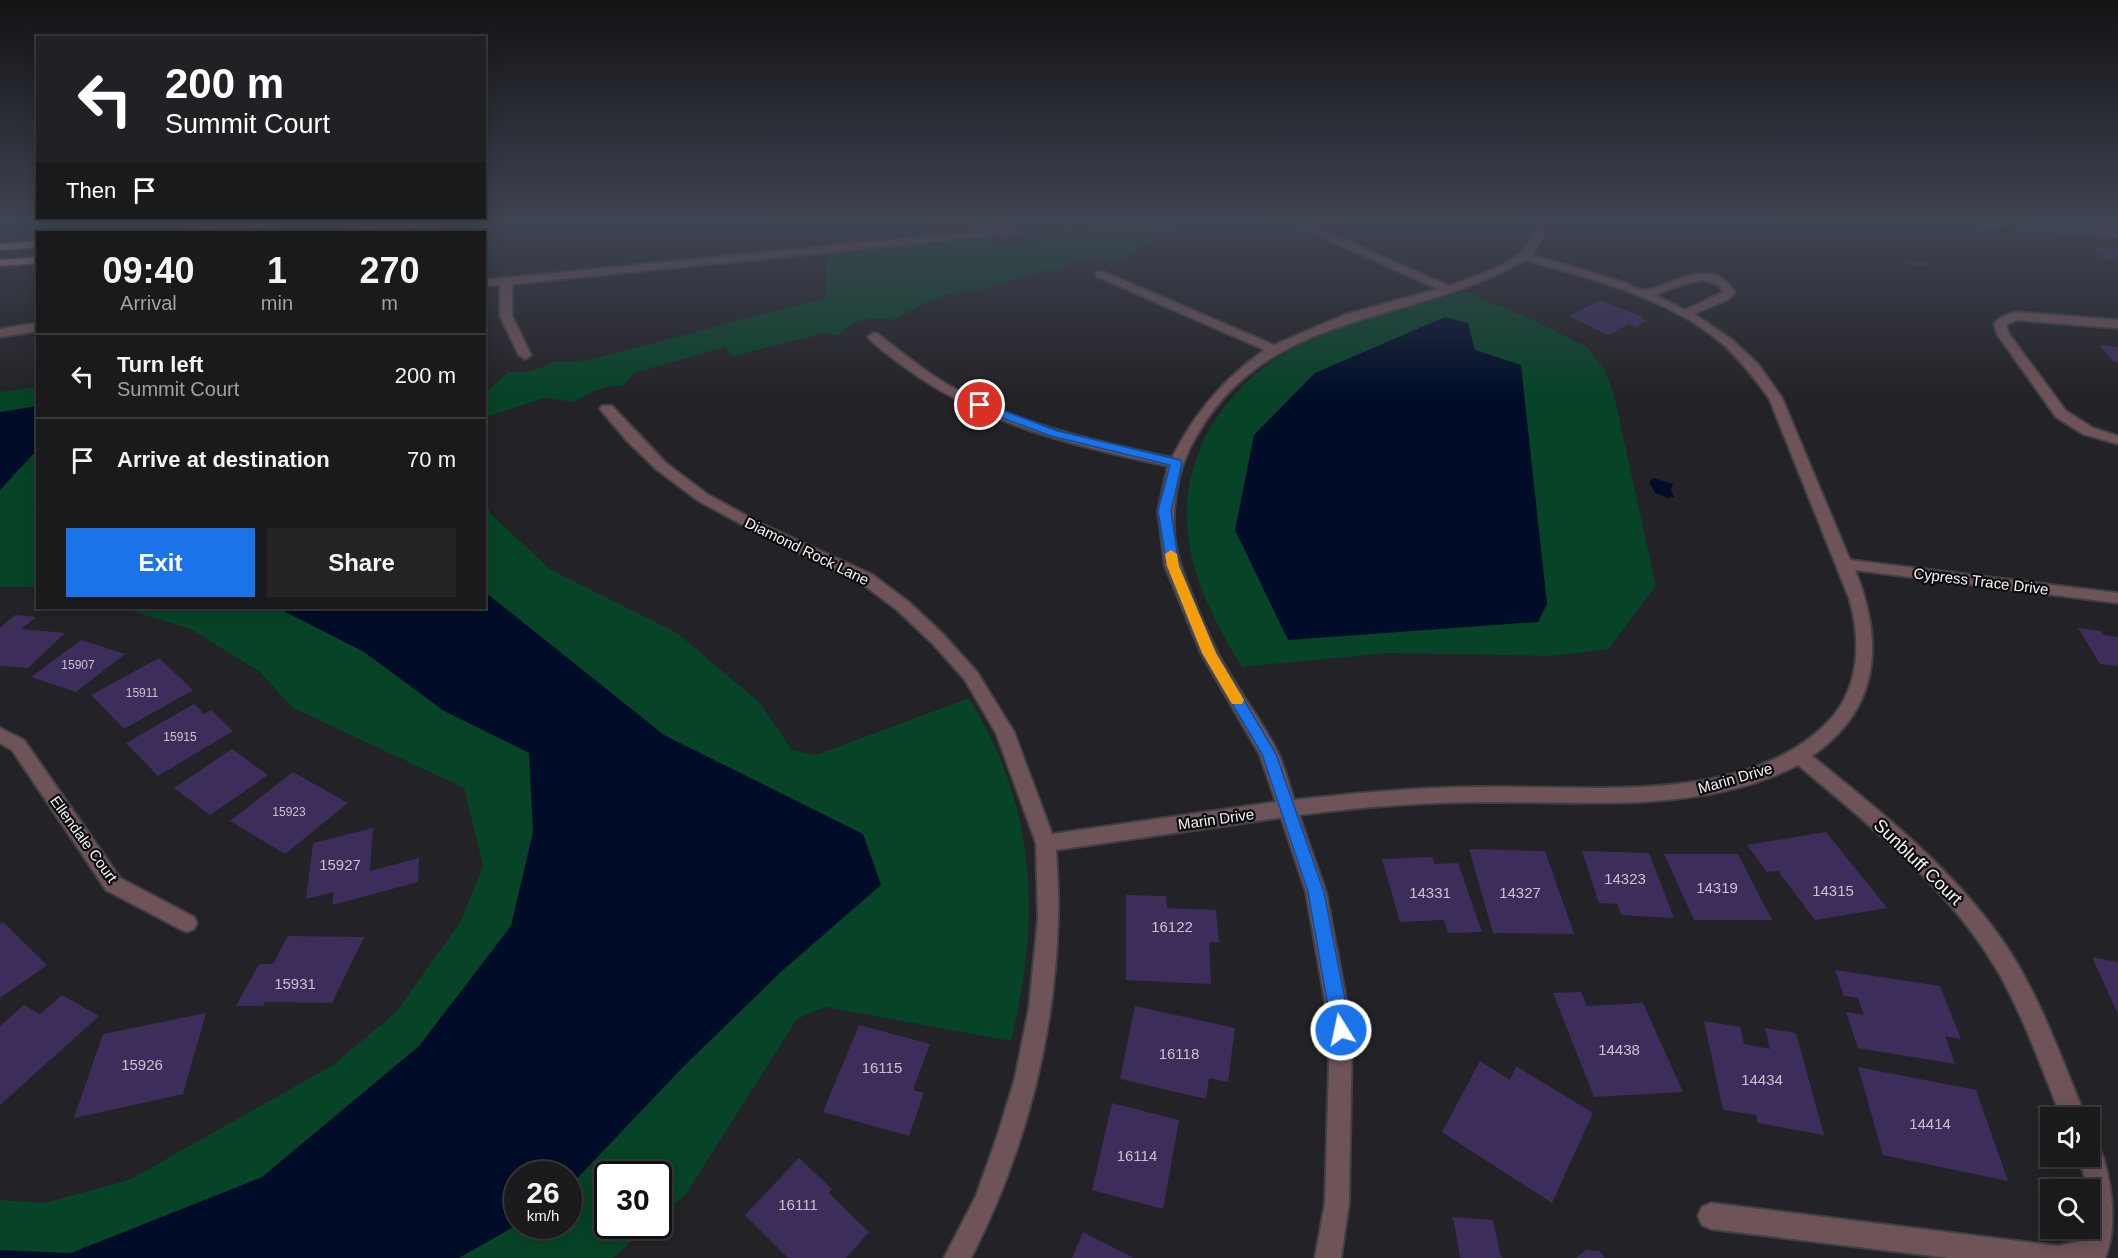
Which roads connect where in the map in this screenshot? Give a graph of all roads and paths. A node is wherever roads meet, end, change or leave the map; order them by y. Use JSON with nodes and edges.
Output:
{"nodes":[{"id":1,"x":519,"y":280,"type":"edge"},
{"id":2,"x":1113,"y":280,"type":"edge"},
{"id":3,"x":1426,"y":280,"type":"edge"},
{"id":4,"x":1476,"y":280,"type":"edge"},
{"id":5,"x":1599,"y":280,"type":"edge"},
{"id":6,"x":1682,"y":280,"type":"edge"},
{"id":7,"x":1715,"y":280,"type":"edge"},
{"id":8,"x":506,"y":281,"type":"junction"},
{"id":9,"x":486,"y":283,"type":"edge"},
{"id":10,"x":1449,"y":290,"type":"junction"},
{"id":11,"x":1645,"y":294,"type":"junction"},
{"id":12,"x":1685,"y":314,"type":"junction"},
{"id":13,"x":2118,"y":324,"type":"edge"},
{"id":14,"x":36,"y":327,"type":"edge"},
{"id":15,"x":0,"y":333,"type":"edge"},
{"id":16,"x":874,"y":337,"type":"dead end"},
{"id":17,"x":1274,"y":349,"type":"junction"},
{"id":18,"x":525,"y":354,"type":"dead end"},
{"id":19,"x":608,"y":409,"type":"dead end"},
{"id":20,"x":2118,"y":440,"type":"edge"},
{"id":21,"x":1176,"y":463,"type":"junction"},
{"id":22,"x":1844,"y":564,"type":"junction"},
{"id":23,"x":2118,"y":598,"type":"edge"},
{"id":24,"x":0,"y":735,"type":"edge"},
{"id":25,"x":1800,"y":756,"type":"junction"},
{"id":26,"x":1289,"y":809,"type":"junction"},
{"id":27,"x":1046,"y":843,"type":"junction"},
{"id":28,"x":187,"y":923,"type":"dead end"},
{"id":29,"x":2068,"y":1107,"type":"edge"},
{"id":30,"x":2094,"y":1167,"type":"edge"},
{"id":31,"x":1711,"y":1216,"type":"dead end"},
{"id":32,"x":957,"y":1258,"type":"edge"},
{"id":33,"x":1328,"y":1258,"type":"edge"},
{"id":34,"x":2055,"y":1258,"type":"edge"},
{"id":35,"x":2061,"y":1258,"type":"edge"}],
"edges":[{"from":1,"to":8,"type":"street"},
{"from":2,"to":17,"type":"street"},
{"from":3,"to":10,"type":"street"},
{"from":4,"to":10,"type":"street"},
{"from":5,"to":11,"type":"street","name":"Marin Drive"},
{"from":6,"to":11,"type":"street"},
{"from":7,"to":12,"type":"street"},
{"from":8,"to":9,"type":"street"},
{"from":8,"to":18,"type":"street"},
{"from":10,"to":17,"type":"street"},
{"from":11,"to":12,"type":"street","name":"Marin Drive"},
{"from":12,"to":22,"type":"street","name":"Marin Drive"},
{"from":13,"to":20,"type":"street"},
{"from":14,"to":15,"type":"street"},
{"from":16,"to":21,"type":"street"},
{"from":17,"to":21,"type":"street"},
{"from":19,"to":27,"type":"street","name":"Diamond Rock Lane"},
{"from":21,"to":26,"type":"street"},
{"from":22,"to":23,"type":"street","name":"Cypress Trace Drive"},
{"from":22,"to":25,"type":"street","name":"Marin Drive"},
{"from":24,"to":28,"type":"street","name":"Ellendale Court"},
{"from":25,"to":26,"type":"street","name":"Marin Drive"},
{"from":25,"to":29,"type":"street","name":"Sunbluff Court"},
{"from":26,"to":27,"type":"street","name":"Marin Drive"},
{"from":26,"to":33,"type":"street"},
{"from":27,"to":32,"type":"street","name":"Diamond Rock Lane"},
{"from":30,"to":35,"type":"street"},
{"from":31,"to":34,"type":"street"}]}
